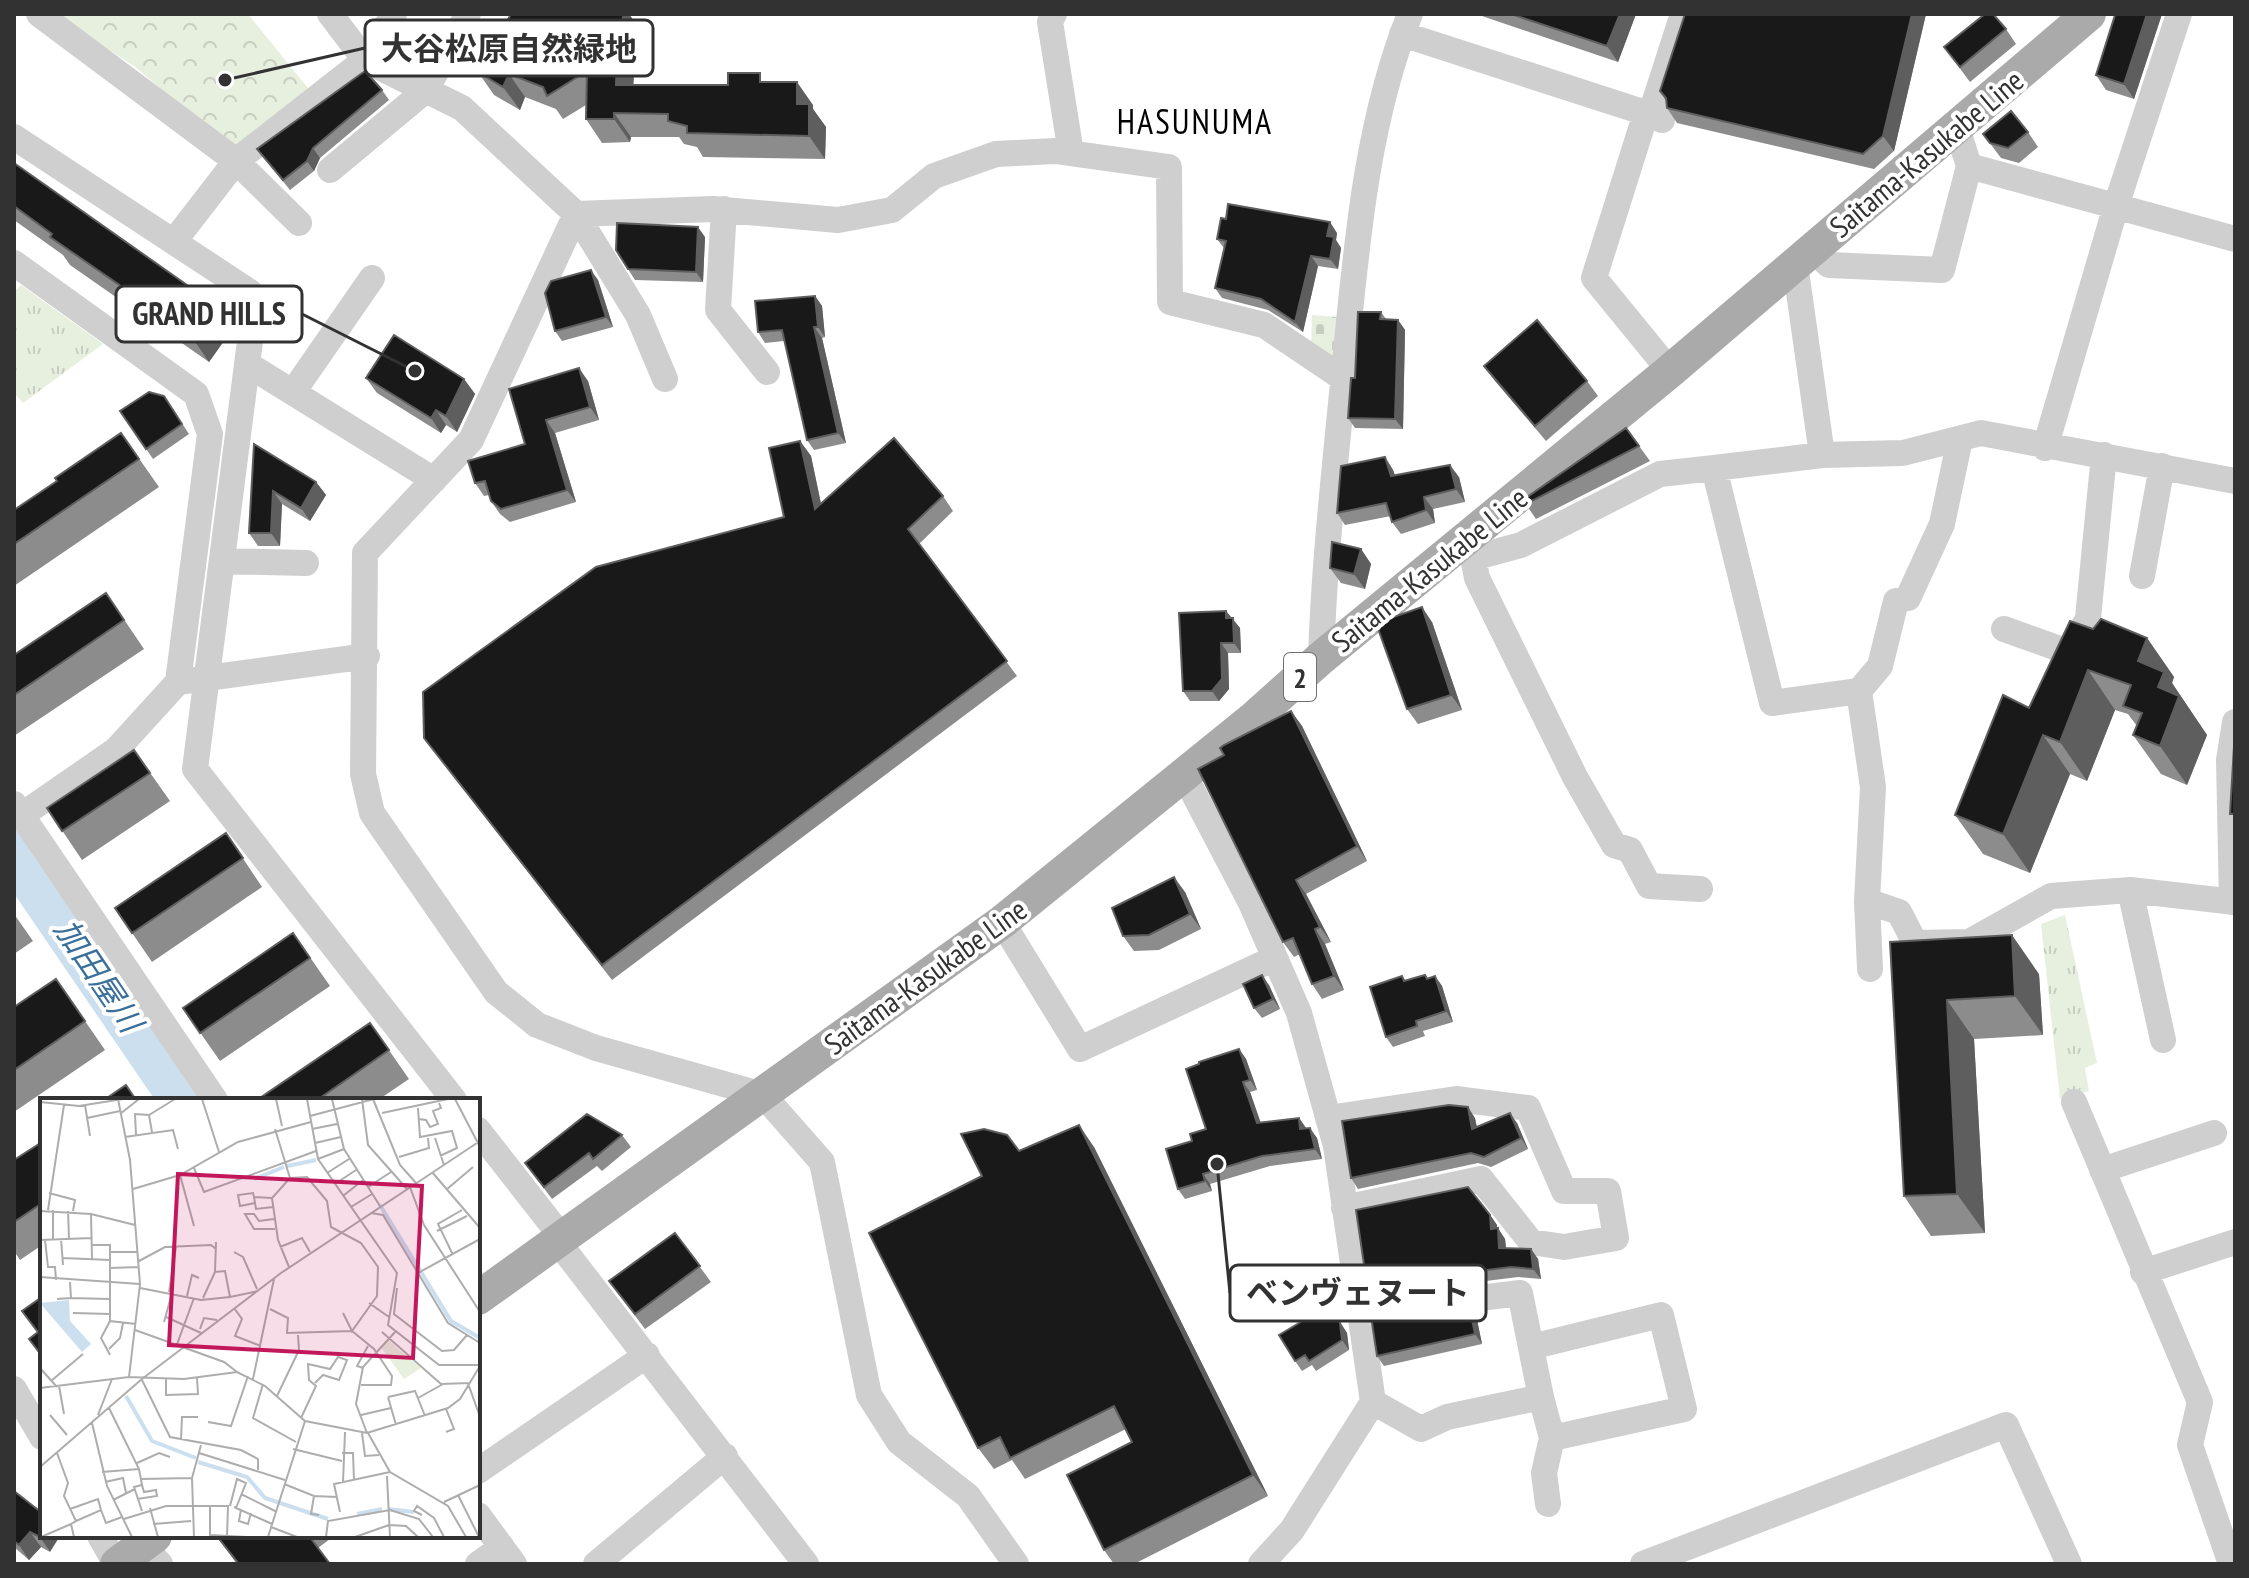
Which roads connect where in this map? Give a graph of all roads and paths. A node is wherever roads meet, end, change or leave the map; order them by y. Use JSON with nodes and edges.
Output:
{"nodes":[{"id":1,"x":39,"y":14,"type":"edge"},
{"id":2,"x":330,"y":14,"type":"edge"},
{"id":3,"x":394,"y":14,"type":"edge"},
{"id":4,"x":468,"y":14,"type":"edge"},
{"id":5,"x":1054,"y":14,"type":"edge"},
{"id":6,"x":1683,"y":14,"type":"edge"},
{"id":7,"x":2089,"y":14,"type":"edge"},
{"id":8,"x":2179,"y":14,"type":"edge"},
{"id":9,"x":1406,"y":24,"type":"edge"},
{"id":10,"x":365,"y":60,"type":"junction"},
{"id":11,"x":426,"y":90,"type":"junction"},
{"id":12,"x":1662,"y":120,"type":"dead end"},
{"id":13,"x":1957,"y":128,"type":"junction"},
{"id":14,"x":14,"y":137,"type":"edge"},
{"id":15,"x":1071,"y":153,"type":"junction"},
{"id":16,"x":236,"y":161,"type":"junction"},
{"id":17,"x":1969,"y":166,"type":"junction"},
{"id":18,"x":330,"y":170,"type":"dead end"},
{"id":19,"x":2116,"y":206,"type":"junction"},
{"id":20,"x":724,"y":209,"type":"junction"},
{"id":21,"x":576,"y":214,"type":"junction"},
{"id":22,"x":299,"y":223,"type":"dead end"},
{"id":23,"x":2235,"y":239,"type":"edge"},
{"id":24,"x":175,"y":240,"type":"junction"},
{"id":25,"x":1804,"y":257,"type":"junction"},
{"id":26,"x":14,"y":263,"type":"edge"},
{"id":27,"x":372,"y":278,"type":"dead end"},
{"id":28,"x":247,"y":364,"type":"junction"},
{"id":29,"x":1670,"y":371,"type":"junction"},
{"id":30,"x":767,"y":372,"type":"dead end"},
{"id":31,"x":665,"y":379,"type":"dead end"},
{"id":32,"x":1344,"y":379,"type":"junction"},
{"id":33,"x":293,"y":392,"type":"junction"},
{"id":34,"x":1960,"y":439,"type":"junction"},
{"id":35,"x":2045,"y":448,"type":"junction"},
{"id":36,"x":1822,"y":455,"type":"junction"},
{"id":37,"x":2104,"y":455,"type":"junction"},
{"id":38,"x":2162,"y":466,"type":"junction"},
{"id":39,"x":1714,"y":468,"type":"junction"},
{"id":40,"x":434,"y":480,"type":"junction"},
{"id":41,"x":2235,"y":481,"type":"edge"},
{"id":42,"x":1466,"y":551,"type":"junction"},
{"id":43,"x":222,"y":561,"type":"junction"},
{"id":44,"x":306,"y":563,"type":"dead end"},
{"id":45,"x":2142,"y":576,"type":"dead end"},
{"id":46,"x":2004,"y":629,"type":"dead end"},
{"id":47,"x":367,"y":656,"type":"junction"},
{"id":48,"x":1321,"y":658,"type":"junction"},
{"id":49,"x":205,"y":680,"type":"junction"},
{"id":50,"x":178,"y":682,"type":"junction"},
{"id":51,"x":1859,"y":691,"type":"junction"},
{"id":52,"x":2235,"y":722,"type":"edge"},
{"id":53,"x":1184,"y":775,"type":"junction"},
{"id":54,"x":18,"y":810,"type":"edge"},
{"id":55,"x":1700,"y":889,"type":"dead end"},
{"id":56,"x":2130,"y":890,"type":"junction"},
{"id":57,"x":1867,"y":901,"type":"junction"},
{"id":58,"x":2234,"y":902,"type":"edge"},
{"id":59,"x":1002,"y":922,"type":"junction"},
{"id":60,"x":1275,"y":958,"type":"junction"},
{"id":61,"x":1870,"y":969,"type":"dead end"},
{"id":62,"x":2163,"y":1040,"type":"dead end"},
{"id":63,"x":763,"y":1095,"type":"junction"},
{"id":64,"x":214,"y":1098,"type":"edge"},
{"id":65,"x":452,"y":1098,"type":"edge"},
{"id":66,"x":2074,"y":1102,"type":"dead end"},
{"id":67,"x":1328,"y":1118,"type":"junction"},
{"id":68,"x":480,"y":1133,"type":"edge"},
{"id":69,"x":2214,"y":1133,"type":"dead end"},
{"id":70,"x":2102,"y":1170,"type":"junction"},
{"id":71,"x":1344,"y":1208,"type":"junction"},
{"id":72,"x":558,"y":1242,"type":"junction"},
{"id":73,"x":2235,"y":1242,"type":"edge"},
{"id":74,"x":2143,"y":1272,"type":"junction"},
{"id":75,"x":480,"y":1297,"type":"edge"},
{"id":76,"x":1358,"y":1313,"type":"junction"},
{"id":77,"x":1531,"y":1347,"type":"junction"},
{"id":78,"x":647,"y":1355,"type":"junction"},
{"id":79,"x":14,"y":1389,"type":"edge"},
{"id":80,"x":1541,"y":1397,"type":"junction"},
{"id":81,"x":1373,"y":1402,"type":"junction"},
{"id":82,"x":40,"y":1434,"type":"edge"},
{"id":83,"x":1552,"y":1438,"type":"junction"},
{"id":84,"x":725,"y":1456,"type":"junction"},
{"id":85,"x":480,"y":1470,"type":"edge"},
{"id":86,"x":1548,"y":1504,"type":"dead end"},
{"id":87,"x":480,"y":1518,"type":"edge"},
{"id":88,"x":104,"y":1538,"type":"edge"},
{"id":89,"x":138,"y":1555,"type":"edge"},
{"id":90,"x":508,"y":1555,"type":"edge"},
{"id":91,"x":479,"y":1563,"type":"edge"},
{"id":92,"x":802,"y":1563,"type":"edge"},
{"id":93,"x":596,"y":1564,"type":"edge"},
{"id":94,"x":1016,"y":1564,"type":"edge"},
{"id":95,"x":1261,"y":1564,"type":"edge"},
{"id":96,"x":1643,"y":1564,"type":"edge"},
{"id":97,"x":2069,"y":1564,"type":"edge"},
{"id":98,"x":2233,"y":1564,"type":"edge"}],
"edges":[{"from":1,"to":16,"type":"street"},
{"from":2,"to":10,"type":"street"},
{"from":3,"to":10,"type":"street"},
{"from":4,"to":11,"type":"street"},
{"from":5,"to":15,"type":"street"},
{"from":6,"to":12,"type":"street"},
{"from":7,"to":13,"type":"main road","name":"Saitama-Kasukabe Line","number":"2"},
{"from":8,"to":19,"type":"street"},
{"from":9,"to":29,"type":"street"},
{"from":9,"to":32,"type":"street"},
{"from":10,"to":11,"type":"street"},
{"from":10,"to":16,"type":"street"},
{"from":11,"to":18,"type":"street"},
{"from":11,"to":21,"type":"street"},
{"from":13,"to":17,"type":"street"},
{"from":13,"to":25,"type":"main road","name":"Saitama-Kasukabe Line","number":"2"},
{"from":14,"to":24,"type":"street"},
{"from":15,"to":20,"type":"street"},
{"from":15,"to":32,"type":"street"},
{"from":16,"to":22,"type":"street"},
{"from":16,"to":24,"type":"street"},
{"from":17,"to":19,"type":"street"},
{"from":17,"to":25,"type":"street"},
{"from":19,"to":23,"type":"street"},
{"from":19,"to":35,"type":"street"},
{"from":20,"to":21,"type":"street"},
{"from":20,"to":30,"type":"street"},
{"from":21,"to":31,"type":"street"},
{"from":21,"to":40,"type":"street"},
{"from":24,"to":28,"type":"street"},
{"from":25,"to":29,"type":"main road","name":"Saitama-Kasukabe Line","number":"2"},
{"from":25,"to":36,"type":"street"},
{"from":26,"to":50,"type":"street"},
{"from":27,"to":33,"type":"street"},
{"from":28,"to":33,"type":"street"},
{"from":28,"to":43,"type":"street"},
{"from":29,"to":42,"type":"main road","name":"Saitama-Kasukabe Line","number":"2"},
{"from":32,"to":48,"type":"street"},
{"from":33,"to":40,"type":"street"},
{"from":34,"to":35,"type":"street"},
{"from":34,"to":36,"type":"street"},
{"from":34,"to":51,"type":"street"},
{"from":35,"to":37,"type":"street"},
{"from":36,"to":39,"type":"street"},
{"from":37,"to":38,"type":"street"},
{"from":37,"to":46,"type":"street"},
{"from":38,"to":41,"type":"street"},
{"from":38,"to":45,"type":"street"},
{"from":39,"to":42,"type":"street"},
{"from":39,"to":51,"type":"street"},
{"from":40,"to":47,"type":"street"},
{"from":42,"to":48,"type":"main road","name":"Saitama-Kasukabe Line","number":"2"},
{"from":42,"to":55,"type":"street"},
{"from":43,"to":44,"type":"street"},
{"from":43,"to":49,"type":"street"},
{"from":47,"to":49,"type":"street"},
{"from":47,"to":63,"type":"street"},
{"from":48,"to":53,"type":"main road","name":"Saitama-Kasukabe Line","number":"2"},
{"from":49,"to":50,"type":"street"},
{"from":49,"to":65,"type":"street"},
{"from":50,"to":54,"type":"street"},
{"from":51,"to":57,"type":"street"},
{"from":52,"to":58,"type":"street"},
{"from":53,"to":59,"type":"main road","name":"Saitama-Kasukabe Line","number":"2"},
{"from":53,"to":60,"type":"street"},
{"from":54,"to":64,"type":"street"},
{"from":56,"to":57,"type":"street"},
{"from":56,"to":58,"type":"street"},
{"from":56,"to":62,"type":"street"},
{"from":57,"to":61,"type":"street"},
{"from":59,"to":60,"type":"street"},
{"from":59,"to":63,"type":"main road","name":"Saitama-Kasukabe Line","number":"2"},
{"from":60,"to":67,"type":"street"},
{"from":63,"to":72,"type":"main road","name":"Saitama-Kasukabe Line","number":"2"},
{"from":63,"to":94,"type":"street"},
{"from":66,"to":70,"type":"street"},
{"from":67,"to":71,"type":"street"},
{"from":67,"to":71,"type":"street"},
{"from":68,"to":72,"type":"street"},
{"from":69,"to":70,"type":"street"},
{"from":70,"to":74,"type":"street"},
{"from":71,"to":76,"type":"street"},
{"from":72,"to":75,"type":"main road","name":"Saitama-Kasukabe Line","number":"2"},
{"from":72,"to":78,"type":"street"},
{"from":73,"to":74,"type":"street"},
{"from":74,"to":98,"type":"street"},
{"from":76,"to":77,"type":"street"},
{"from":76,"to":81,"type":"street"},
{"from":77,"to":80,"type":"street"},
{"from":77,"to":83,"type":"street"},
{"from":78,"to":84,"type":"street"},
{"from":78,"to":85,"type":"street"},
{"from":79,"to":82,"type":"street"},
{"from":80,"to":81,"type":"street"},
{"from":80,"to":83,"type":"street"},
{"from":81,"to":95,"type":"street"},
{"from":83,"to":86,"type":"street"},
{"from":84,"to":92,"type":"street"},
{"from":84,"to":93,"type":"street"},
{"from":87,"to":90,"type":"street"},
{"from":88,"to":89,"type":"street"},
{"from":90,"to":91,"type":"street"},
{"from":96,"to":97,"type":"street"}]}
